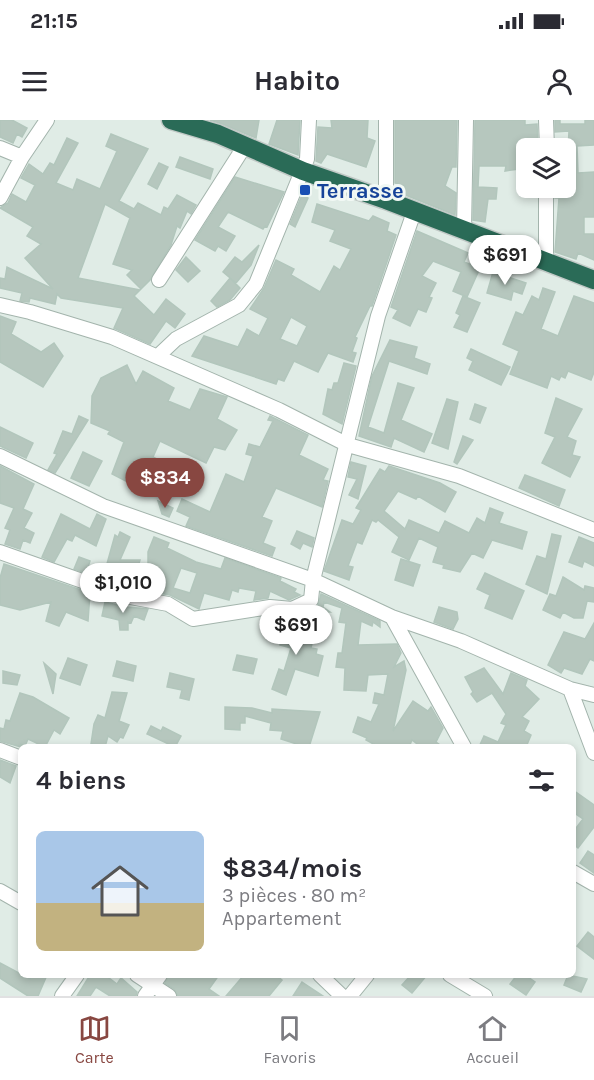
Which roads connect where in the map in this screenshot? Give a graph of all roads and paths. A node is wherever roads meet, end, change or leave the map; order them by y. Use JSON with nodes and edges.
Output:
{"nodes":[{"id":1,"x":47,"y":120,"type":"edge"},
{"id":2,"x":171,"y":120,"type":"edge"},
{"id":3,"x":309,"y":120,"type":"edge"},
{"id":4,"x":386,"y":120,"type":"edge"},
{"id":5,"x":466,"y":120,"type":"edge"},
{"id":6,"x":546,"y":120,"type":"edge"},
{"id":7,"x":220,"y":127,"type":"edge"},
{"id":8,"x":547,"y":138,"type":"edge"},
{"id":9,"x":244,"y":147,"type":"junction"},
{"id":10,"x":0,"y":148,"type":"edge"},
{"id":11,"x":22,"y":157,"type":"junction"},
{"id":12,"x":303,"y":171,"type":"junction"},
{"id":13,"x":0,"y":198,"type":"edge"},
{"id":14,"x":546,"y":198,"type":"edge"},
{"id":15,"x":386,"y":200,"type":"junction"},
{"id":16,"x":414,"y":212,"type":"junction"},
{"id":17,"x":464,"y":229,"type":"junction"},
{"id":18,"x":546,"y":261,"type":"junction"},
{"id":19,"x":159,"y":280,"type":"dead end"},
{"id":20,"x":594,"y":280,"type":"edge"},
{"id":21,"x":0,"y":305,"type":"edge"},
{"id":22,"x":158,"y":356,"type":"junction"},
{"id":23,"x":348,"y":445,"type":"junction"},
{"id":24,"x":0,"y":456,"type":"edge"},
{"id":25,"x":594,"y":530,"type":"edge"},
{"id":26,"x":0,"y":552,"type":"edge"},
{"id":27,"x":313,"y":580,"type":"junction"},
{"id":28,"x":392,"y":617,"type":"junction"},
{"id":29,"x":570,"y":689,"type":"junction"},
{"id":30,"x":594,"y":695,"type":"edge"},
{"id":31,"x":462,"y":744,"type":"edge"},
{"id":32,"x":0,"y":750,"type":"edge"},
{"id":33,"x":594,"y":753,"type":"edge"},
{"id":34,"x":18,"y":757,"type":"edge"},
{"id":35,"x":576,"y":874,"type":"edge"},
{"id":36,"x":594,"y":884,"type":"edge"},
{"id":37,"x":0,"y":891,"type":"edge"},
{"id":38,"x":18,"y":901,"type":"edge"},
{"id":39,"x":75,"y":978,"type":"edge"},
{"id":40,"x":323,"y":978,"type":"edge"},
{"id":41,"x":365,"y":978,"type":"edge"},
{"id":42,"x":455,"y":978,"type":"edge"},
{"id":43,"x":152,"y":985,"type":"edge"},
{"id":44,"x":62,"y":996,"type":"edge"},
{"id":45,"x":169,"y":996,"type":"edge"},
{"id":46,"x":342,"y":996,"type":"edge"},
{"id":47,"x":350,"y":996,"type":"edge"},
{"id":48,"x":485,"y":996,"type":"edge"}],
"edges":[{"from":1,"to":11,"type":"street"},
{"from":2,"to":7,"type":"highway"},
{"from":3,"to":12,"type":"street"},
{"from":4,"to":15,"type":"street"},
{"from":5,"to":17,"type":"street"},
{"from":6,"to":8,"type":"street"},
{"from":7,"to":9,"type":"highway"},
{"from":9,"to":12,"type":"highway"},
{"from":9,"to":19,"type":"street"},
{"from":10,"to":11,"type":"street"},
{"from":11,"to":13,"type":"street"},
{"from":12,"to":15,"type":"highway"},
{"from":12,"to":22,"type":"street"},
{"from":14,"to":18,"type":"street"},
{"from":15,"to":16,"type":"highway"},
{"from":16,"to":17,"type":"highway"},
{"from":16,"to":23,"type":"street"},
{"from":17,"to":18,"type":"highway"},
{"from":18,"to":20,"type":"highway"},
{"from":21,"to":22,"type":"street"},
{"from":22,"to":23,"type":"street"},
{"from":23,"to":25,"type":"street"},
{"from":23,"to":27,"type":"street"},
{"from":24,"to":27,"type":"street"},
{"from":26,"to":27,"type":"street"},
{"from":27,"to":28,"type":"street"},
{"from":28,"to":29,"type":"street"},
{"from":28,"to":31,"type":"street"},
{"from":29,"to":30,"type":"street"},
{"from":29,"to":33,"type":"street"},
{"from":32,"to":34,"type":"street"},
{"from":35,"to":36,"type":"street"},
{"from":37,"to":38,"type":"street"},
{"from":39,"to":44,"type":"street"},
{"from":40,"to":46,"type":"street"},
{"from":41,"to":47,"type":"street"},
{"from":42,"to":48,"type":"street"},
{"from":43,"to":45,"type":"street"}]}
